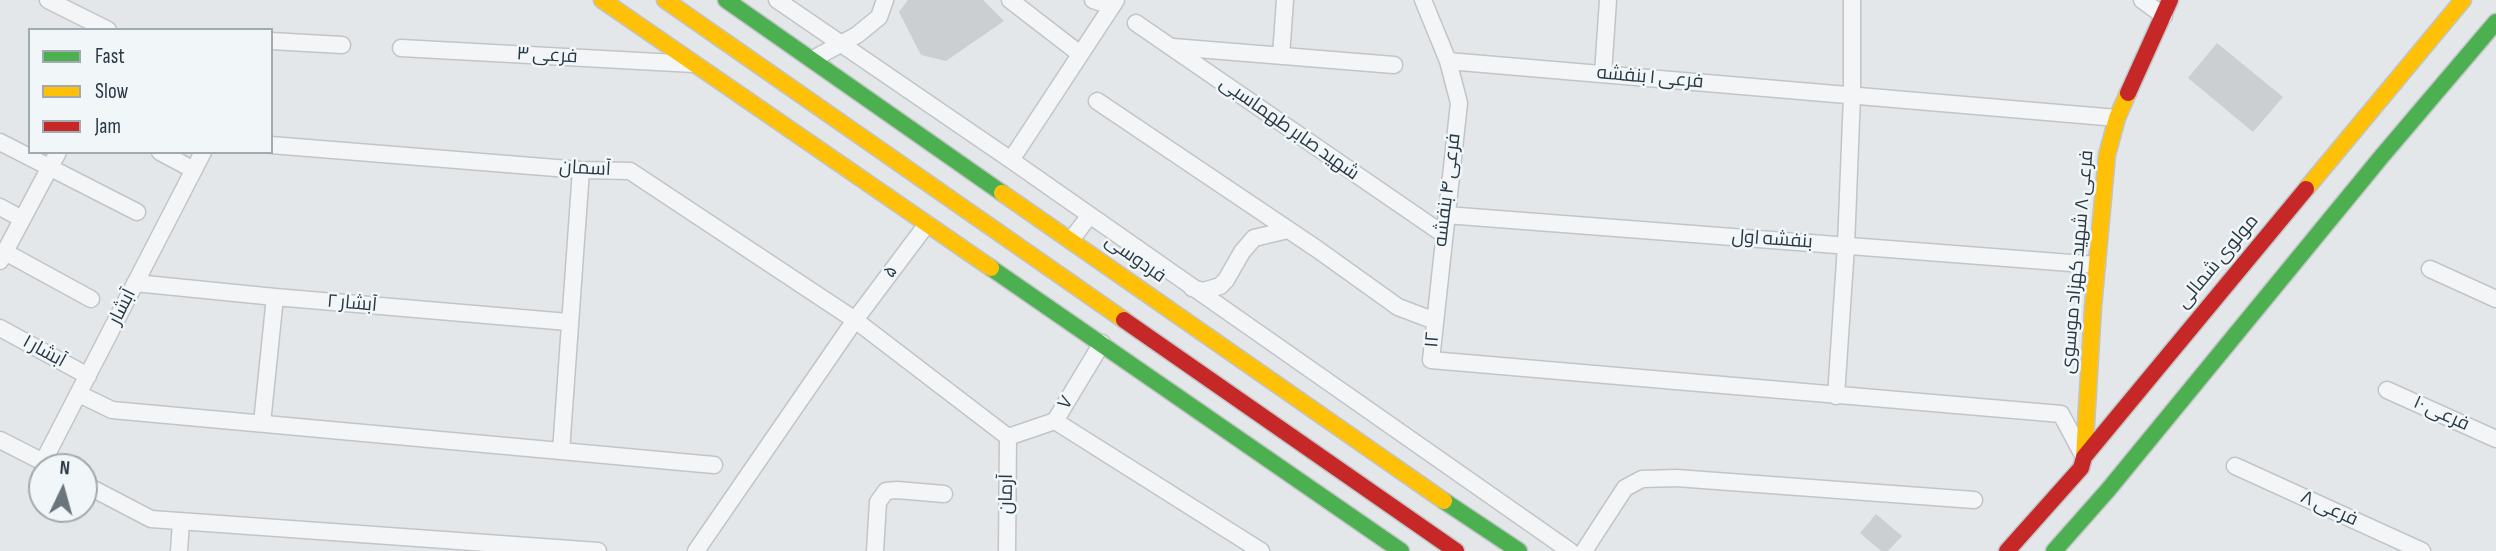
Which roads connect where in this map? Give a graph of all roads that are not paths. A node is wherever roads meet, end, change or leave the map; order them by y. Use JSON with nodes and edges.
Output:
{"nodes":[{"id":1,"x":48,"y":0,"type":"edge"},
{"id":2,"x":602,"y":0,"type":"edge"},
{"id":3,"x":665,"y":0,"type":"edge"},
{"id":4,"x":726,"y":0,"type":"edge"},
{"id":5,"x":777,"y":0,"type":"edge"},
{"id":6,"x":884,"y":0,"type":"edge"},
{"id":7,"x":1010,"y":0,"type":"edge"},
{"id":8,"x":1093,"y":0,"type":"edge"},
{"id":9,"x":1285,"y":0,"type":"edge"},
{"id":10,"x":1423,"y":0,"type":"edge"},
{"id":11,"x":1608,"y":0,"type":"edge"},
{"id":12,"x":1852,"y":0,"type":"edge"},
{"id":13,"x":2142,"y":0,"type":"edge"},
{"id":14,"x":2463,"y":0,"type":"edge"},
{"id":15,"x":1114,"y":3,"type":"edge"},
{"id":16,"x":2167,"y":8,"type":"edge"},
{"id":17,"x":2496,"y":22,"type":"edge"},
{"id":18,"x":1136,"y":23,"type":"dead end"},
{"id":19,"x":104,"y":28,"type":"edge"},
{"id":20,"x":273,"y":41,"type":"edge"},
{"id":21,"x":840,"y":44,"type":"junction"},
{"id":22,"x":342,"y":45,"type":"dead end"},
{"id":23,"x":1171,"y":47,"type":"junction"},
{"id":24,"x":401,"y":48,"type":"dead end"},
{"id":25,"x":1080,"y":54,"type":"junction"},
{"id":26,"x":1281,"y":56,"type":"junction"},
{"id":27,"x":813,"y":59,"type":"junction"},
{"id":28,"x":1448,"y":61,"type":"junction"},
{"id":29,"x":694,"y":64,"type":"junction"},
{"id":30,"x":1394,"y":65,"type":"dead end"},
{"id":31,"x":1603,"y":74,"type":"junction"},
{"id":32,"x":1852,"y":95,"type":"junction"},
{"id":33,"x":1097,"y":101,"type":"dead end"},
{"id":34,"x":2117,"y":118,"type":"junction"},
{"id":35,"x":0,"y":142,"type":"edge"},
{"id":36,"x":273,"y":145,"type":"edge"},
{"id":37,"x":28,"y":151,"type":"edge"},
{"id":38,"x":36,"y":154,"type":"edge"},
{"id":39,"x":164,"y":154,"type":"edge"},
{"id":40,"x":201,"y":154,"type":"edge"},
{"id":41,"x":54,"y":160,"type":"edge"},
{"id":42,"x":1011,"y":160,"type":"junction"},
{"id":43,"x":194,"y":170,"type":"junction"},
{"id":44,"x":581,"y":170,"type":"junction"},
{"id":45,"x":0,"y":207,"type":"edge"},
{"id":46,"x":137,"y":212,"type":"dead end"},
{"id":47,"x":1090,"y":215,"type":"junction"},
{"id":48,"x":1447,"y":215,"type":"junction"},
{"id":49,"x":22,"y":219,"type":"junction"},
{"id":50,"x":927,"y":224,"type":"junction"},
{"id":51,"x":1288,"y":230,"type":"junction"},
{"id":52,"x":1443,"y":234,"type":"junction"},
{"id":53,"x":1070,"y":240,"type":"junction"},
{"id":54,"x":1846,"y":246,"type":"junction"},
{"id":55,"x":2,"y":257,"type":"edge"},
{"id":56,"x":2097,"y":265,"type":"junction"},
{"id":57,"x":2430,"y":269,"type":"dead end"},
{"id":58,"x":135,"y":283,"type":"junction"},
{"id":59,"x":1192,"y":288,"type":"junction"},
{"id":60,"x":275,"y":297,"type":"junction"},
{"id":61,"x":91,"y":299,"type":"dead end"},
{"id":62,"x":2496,"y":299,"type":"edge"},
{"id":63,"x":855,"y":320,"type":"junction"},
{"id":64,"x":568,"y":321,"type":"junction"},
{"id":65,"x":1435,"y":321,"type":"junction"},
{"id":66,"x":0,"y":328,"type":"edge"},
{"id":67,"x":1102,"y":343,"type":"junction"},
{"id":68,"x":88,"y":376,"type":"junction"},
{"id":69,"x":2386,"y":390,"type":"dead end"},
{"id":70,"x":79,"y":394,"type":"junction"},
{"id":71,"x":1836,"y":396,"type":"junction"},
{"id":72,"x":1055,"y":421,"type":"junction"},
{"id":73,"x":261,"y":423,"type":"junction"},
{"id":74,"x":1009,"y":437,"type":"junction"},
{"id":75,"x":2496,"y":439,"type":"edge"},
{"id":76,"x":0,"y":440,"type":"edge"},
{"id":77,"x":561,"y":451,"type":"junction"},
{"id":78,"x":52,"y":453,"type":"edge"},
{"id":79,"x":28,"y":455,"type":"edge"},
{"id":80,"x":714,"y":465,"type":"dead end"},
{"id":81,"x":2235,"y":467,"type":"dead end"},
{"id":82,"x":2092,"y":474,"type":"junction"},
{"id":83,"x":98,"y":491,"type":"edge"},
{"id":84,"x":944,"y":494,"type":"dead end"},
{"id":85,"x":1974,"y":500,"type":"dead end"},
{"id":86,"x":2058,"y":520,"type":"junction"},
{"id":87,"x":181,"y":522,"type":"junction"},
{"id":88,"x":373,"y":543,"type":"edge"},
{"id":89,"x":179,"y":551,"type":"edge"},
{"id":90,"x":598,"y":551,"type":"edge"},
{"id":91,"x":696,"y":551,"type":"edge"},
{"id":92,"x":875,"y":551,"type":"edge"},
{"id":93,"x":1006,"y":551,"type":"edge"},
{"id":94,"x":1261,"y":551,"type":"edge"},
{"id":95,"x":1401,"y":551,"type":"edge"},
{"id":96,"x":1456,"y":551,"type":"edge"},
{"id":97,"x":1519,"y":551,"type":"edge"},
{"id":98,"x":1570,"y":551,"type":"edge"},
{"id":99,"x":1584,"y":551,"type":"edge"},
{"id":100,"x":2007,"y":551,"type":"edge"},
{"id":101,"x":2054,"y":551,"type":"edge"},
{"id":102,"x":2422,"y":551,"type":"edge"}],
"edges":[{"from":1,"to":19,"type":"street"},
{"from":2,"to":29,"type":"street"},
{"from":3,"to":96,"type":"street"},
{"from":4,"to":27,"type":"street","name":"فردوسی"},
{"from":5,"to":21,"type":"street"},
{"from":6,"to":21,"type":"street"},
{"from":7,"to":25,"type":"street"},
{"from":8,"to":15,"type":"street"},
{"from":9,"to":26,"type":"street"},
{"from":10,"to":28,"type":"street","name":"فرعی ۴ بنفشه"},
{"from":11,"to":31,"type":"street"},
{"from":12,"to":32,"type":"street"},
{"from":13,"to":16,"type":"street"},
{"from":14,"to":82,"type":"street","name":"مولوی شمالی"},
{"from":15,"to":25,"type":"street"},
{"from":16,"to":34,"type":"street","name":"فرعی ۸ شهید کهزاد موسوی"},
{"from":17,"to":82,"type":"street","name":"مولوی شمالی"},
{"from":18,"to":23,"type":"street","name":"شهید صابر طهماسبی"},
{"from":20,"to":22,"type":"street"},
{"from":21,"to":27,"type":"street"},
{"from":21,"to":42,"type":"street"},
{"from":23,"to":26,"type":"street"},
{"from":23,"to":52,"type":"street","name":"شهید صابر طهماسبی"},
{"from":24,"to":29,"type":"street","name":"فرعی ۳"},
{"from":25,"to":42,"type":"street"},
{"from":26,"to":30,"type":"street"},
{"from":27,"to":53,"type":"street","name":"فردوسی"},
{"from":28,"to":31,"type":"street","name":"فرعی ۱ بنفشه"},
{"from":28,"to":48,"type":"street","name":"فرعی ۴ بنفشه"},
{"from":29,"to":50,"type":"street"},
{"from":31,"to":32,"type":"street","name":"فرعی ۱ بنفشه"},
{"from":32,"to":34,"type":"street","name":"فرعی ۱ بنفشه"},
{"from":32,"to":54,"type":"street"},
{"from":33,"to":51,"type":"street"},
{"from":34,"to":56,"type":"street","name":"فرعی ۸ شهید کهزاد موسوی"},
{"from":35,"to":37,"type":"street"},
{"from":36,"to":44,"type":"street","name":"آسمان"},
{"from":38,"to":41,"type":"street"},
{"from":39,"to":43,"type":"street"},
{"from":40,"to":43,"type":"street","name":"آبشار"},
{"from":41,"to":46,"type":"street"},
{"from":41,"to":49,"type":"street"},
{"from":42,"to":47,"type":"street"},
{"from":43,"to":58,"type":"street","name":"آبشار"},
{"from":44,"to":63,"type":"street","name":"آسمان"},
{"from":44,"to":64,"type":"street"},
{"from":45,"to":49,"type":"street"},
{"from":47,"to":53,"type":"street"},
{"from":47,"to":59,"type":"street"},
{"from":48,"to":52,"type":"street","name":"فرعی ۴ بنفشه"},
{"from":48,"to":54,"type":"street","name":"بنفشه اول"},
{"from":49,"to":55,"type":"street"},
{"from":50,"to":63,"type":"street","name":"۵"},
{"from":50,"to":67,"type":"street"},
{"from":51,"to":59,"type":"street"},
{"from":51,"to":65,"type":"street"},
{"from":52,"to":65,"type":"street","name":"فرعی ۴ بنفشه"},
{"from":53,"to":97,"type":"street","name":"فردوسی"},
{"from":54,"to":56,"type":"street","name":"بنفشه اول"},
{"from":54,"to":71,"type":"street"},
{"from":55,"to":61,"type":"street"},
{"from":56,"to":82,"type":"street","name":"فرعی ۸ شهید کهزاد موسوی"},
{"from":57,"to":62,"type":"street"},
{"from":58,"to":60,"type":"street","name":"آبشار ۲"},
{"from":58,"to":68,"type":"street","name":"آبشار"},
{"from":59,"to":98,"type":"street"},
{"from":60,"to":64,"type":"street","name":"آبشار ۲"},
{"from":60,"to":73,"type":"street"},
{"from":63,"to":74,"type":"street","name":"آسمان"},
{"from":63,"to":91,"type":"street","name":"۵"},
{"from":64,"to":77,"type":"street"},
{"from":65,"to":71,"type":"street","name":"۱۲"},
{"from":66,"to":68,"type":"street","name":"آبشار ۱"},
{"from":67,"to":72,"type":"street","name":"۷"},
{"from":67,"to":95,"type":"street"},
{"from":68,"to":70,"type":"street","name":"آبشار"},
{"from":69,"to":75,"type":"street","name":"فرعی ۱۰"},
{"from":70,"to":73,"type":"street"},
{"from":70,"to":78,"type":"street","name":"آبشار"},
{"from":71,"to":82,"type":"street"},
{"from":72,"to":74,"type":"street","name":"۷"},
{"from":72,"to":94,"type":"street"},
{"from":73,"to":77,"type":"street"},
{"from":74,"to":93,"type":"street","name":"آرمان"},
{"from":76,"to":79,"type":"street"},
{"from":77,"to":80,"type":"street"},
{"from":81,"to":102,"type":"street","name":"فرعی ۸"},
{"from":82,"to":86,"type":"street","name":"مولوی شمالی"},
{"from":82,"to":86,"type":"street","name":"مولوی شمالی"},
{"from":83,"to":87,"type":"street"},
{"from":84,"to":92,"type":"street"},
{"from":85,"to":99,"type":"street"},
{"from":86,"to":100,"type":"street","name":"مولوی شمالی"},
{"from":86,"to":101,"type":"street","name":"مولوی شمالی"},
{"from":87,"to":88,"type":"street"},
{"from":87,"to":89,"type":"street"},
{"from":88,"to":90,"type":"street"}]}
